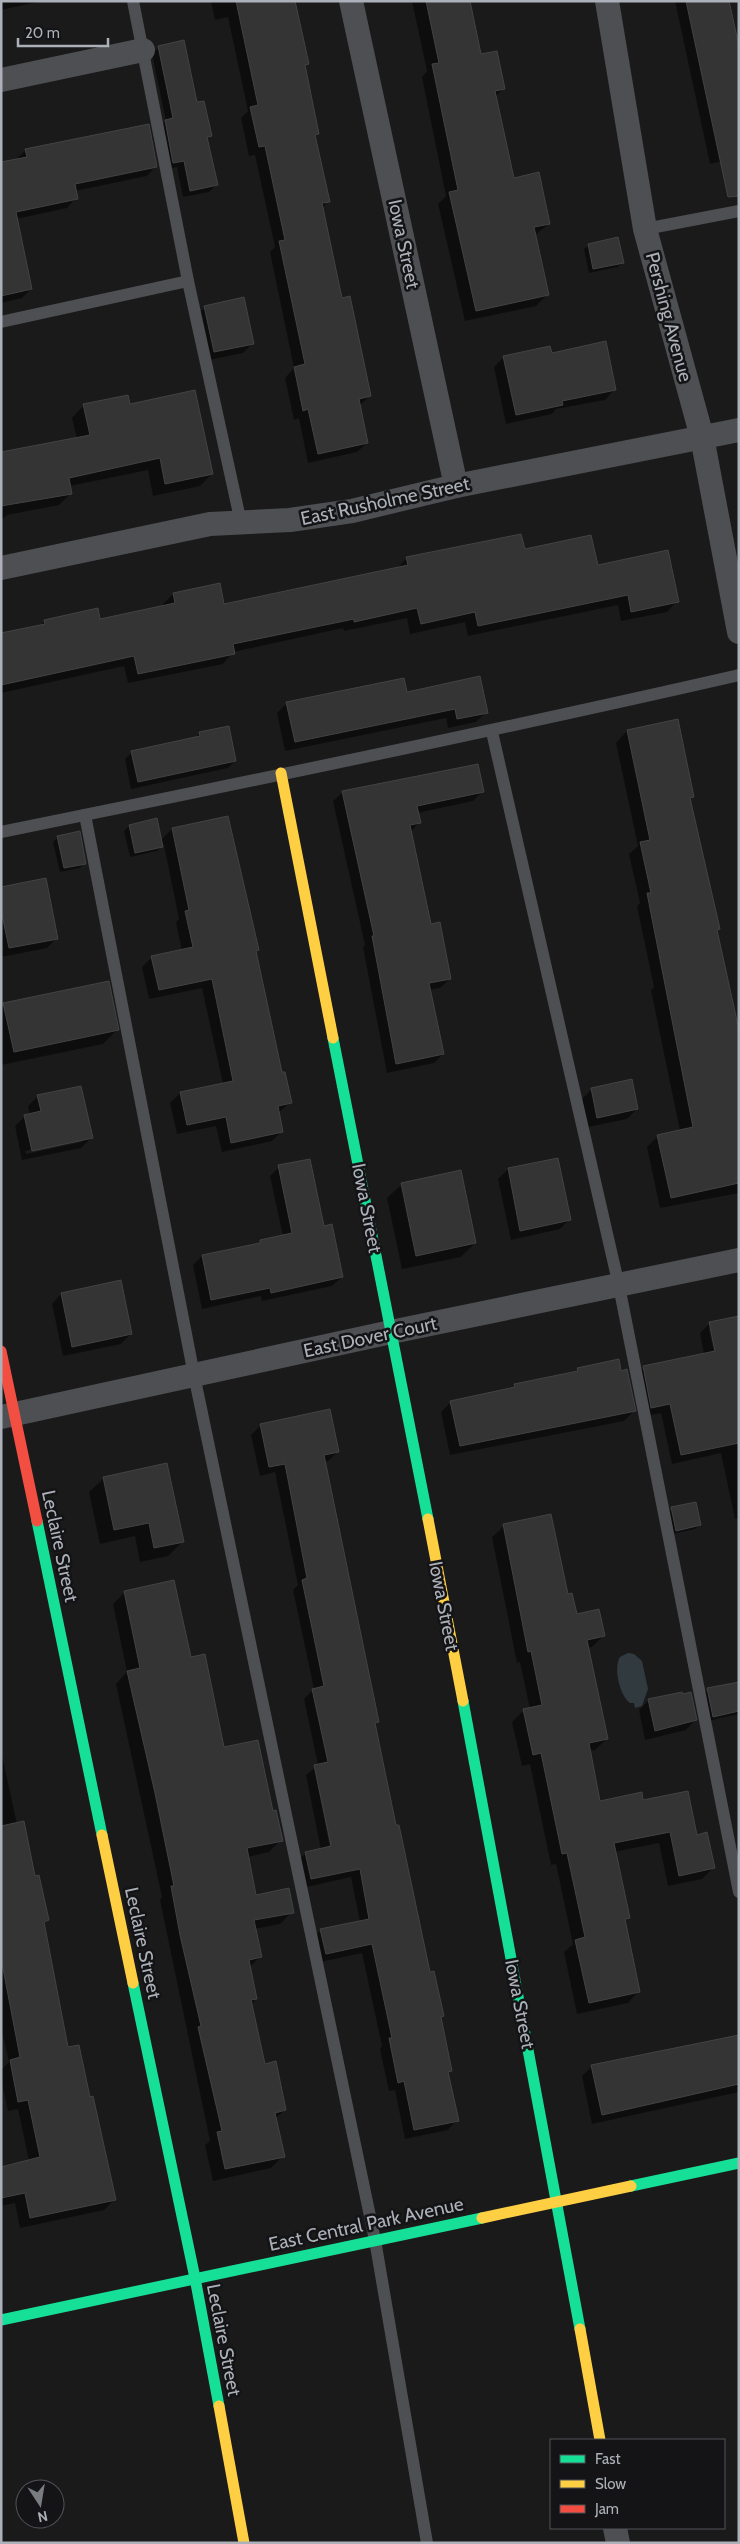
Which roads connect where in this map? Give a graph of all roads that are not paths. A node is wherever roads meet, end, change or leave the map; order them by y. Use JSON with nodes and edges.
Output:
{"nodes":[{"id":1,"x":133,"y":1,"type":"edge"},
{"id":2,"x":351,"y":1,"type":"edge"},
{"id":3,"x":607,"y":1,"type":"edge"},
{"id":4,"x":143,"y":50,"type":"junction"},
{"id":5,"x":1,"y":80,"type":"edge"},
{"id":6,"x":739,"y":211,"type":"edge"},
{"id":7,"x":645,"y":230,"type":"junction"},
{"id":8,"x":188,"y":281,"type":"junction"},
{"id":9,"x":1,"y":322,"type":"edge"},
{"id":10,"x":739,"y":430,"type":"edge"},
{"id":11,"x":702,"y":437,"type":"junction"},
{"id":12,"x":456,"y":486,"type":"junction"},
{"id":13,"x":241,"y":523,"type":"junction"},
{"id":14,"x":1,"y":568,"type":"edge"},
{"id":15,"x":739,"y":632,"type":"edge"},
{"id":16,"x":739,"y":674,"type":"edge"},
{"id":17,"x":492,"y":732,"type":"junction"},
{"id":18,"x":281,"y":773,"type":"junction"},
{"id":19,"x":85,"y":815,"type":"junction"},
{"id":20,"x":1,"y":832,"type":"edge"},
{"id":21,"x":739,"y":1260,"type":"edge"},
{"id":22,"x":619,"y":1286,"type":"junction"},
{"id":23,"x":391,"y":1332,"type":"junction"},
{"id":24,"x":1,"y":1351,"type":"edge"},
{"id":25,"x":194,"y":1375,"type":"junction"},
{"id":26,"x":8,"y":1416,"type":"edge"},
{"id":27,"x":739,"y":1892,"type":"edge"},
{"id":28,"x":739,"y":2163,"type":"edge"},
{"id":29,"x":558,"y":2202,"type":"junction"},
{"id":30,"x":375,"y":2240,"type":"junction"},
{"id":31,"x":195,"y":2278,"type":"junction"},
{"id":32,"x":1,"y":2320,"type":"edge"},
{"id":33,"x":600,"y":2439,"type":"edge"},
{"id":34,"x":615,"y":2529,"type":"edge"},
{"id":35,"x":244,"y":2543,"type":"edge"},
{"id":36,"x":427,"y":2543,"type":"edge"},
{"id":37,"x":618,"y":2543,"type":"edge"}],
"edges":[{"from":1,"to":4,"type":"lane"},
{"from":2,"to":12,"type":"street","name":"Iowa Street"},
{"from":3,"to":7,"type":"street","name":"Pershing Avenue"},
{"from":4,"to":5,"type":"street"},
{"from":4,"to":8,"type":"lane"},
{"from":6,"to":7,"type":"lane"},
{"from":7,"to":11,"type":"street","name":"Pershing Avenue"},
{"from":8,"to":9,"type":"lane"},
{"from":8,"to":13,"type":"lane"},
{"from":10,"to":11,"type":"street","name":"East Rusholme Street"},
{"from":11,"to":12,"type":"street","name":"East Rusholme Street"},
{"from":11,"to":15,"type":"street","name":"Pershing Avenue"},
{"from":12,"to":13,"type":"street","name":"East Rusholme Street"},
{"from":13,"to":14,"type":"street","name":"East Rusholme Street"},
{"from":16,"to":17,"type":"lane"},
{"from":17,"to":18,"type":"lane"},
{"from":17,"to":22,"type":"lane"},
{"from":18,"to":19,"type":"lane"},
{"from":18,"to":23,"type":"street","name":"Iowa Street"},
{"from":19,"to":20,"type":"lane"},
{"from":19,"to":25,"type":"lane"},
{"from":21,"to":22,"type":"street","name":"East Dover Court"},
{"from":22,"to":23,"type":"street","name":"East Dover Court"},
{"from":22,"to":27,"type":"lane"},
{"from":23,"to":25,"type":"street","name":"East Dover Court"},
{"from":23,"to":29,"type":"street","name":"Iowa Street"},
{"from":24,"to":26,"type":"street","name":"Leclaire Street"},
{"from":25,"to":26,"type":"street","name":"East Dover Court"},
{"from":25,"to":30,"type":"lane"},
{"from":26,"to":31,"type":"street","name":"Leclaire Street"},
{"from":28,"to":29,"type":"street","name":"East Central Park Avenue"},
{"from":29,"to":30,"type":"street","name":"East Central Park Avenue"},
{"from":29,"to":33,"type":"street","name":"Iowa Street"},
{"from":30,"to":31,"type":"street","name":"East Central Park Avenue"},
{"from":30,"to":36,"type":"lane"},
{"from":31,"to":32,"type":"street","name":"East Central Park Avenue"},
{"from":31,"to":35,"type":"street","name":"Leclaire Street"},
{"from":34,"to":37,"type":"street"}]}
